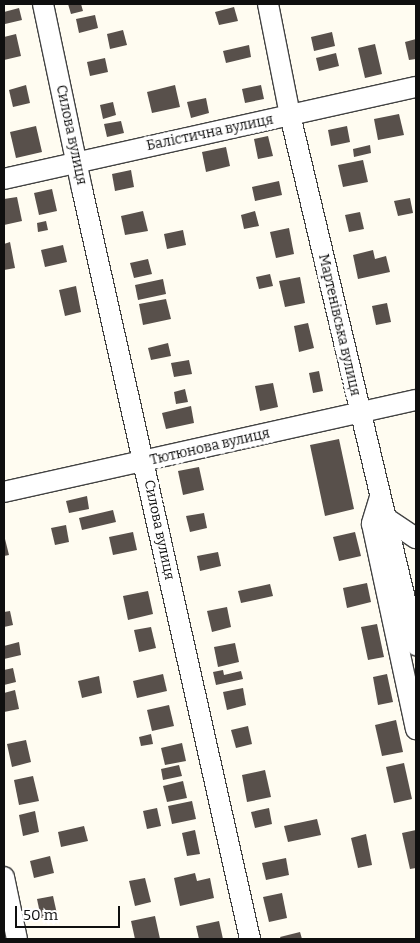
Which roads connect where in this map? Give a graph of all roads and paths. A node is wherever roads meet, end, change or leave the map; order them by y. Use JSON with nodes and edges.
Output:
{"nodes":[{"id":1,"x":43,"y":4,"type":"edge"},
{"id":2,"x":268,"y":4,"type":"edge"},
{"id":3,"x":416,"y":87,"type":"edge"},
{"id":4,"x":290,"y":115,"type":"junction"},
{"id":5,"x":78,"y":162,"type":"junction"},
{"id":6,"x":4,"y":179,"type":"edge"},
{"id":7,"x":416,"y":400,"type":"edge"},
{"id":8,"x":360,"y":413,"type":"junction"},
{"id":9,"x":144,"y":462,"type":"junction"},
{"id":10,"x":4,"y":492,"type":"edge"},
{"id":11,"x":380,"y":495,"type":"junction"},
{"id":12,"x":386,"y":518,"type":"junction"},
{"id":13,"x":416,"y":538,"type":"edge"},
{"id":14,"x":416,"y":645,"type":"edge"},
{"id":15,"x":416,"y":729,"type":"edge"},
{"id":16,"x":4,"y":877,"type":"edge"},
{"id":17,"x":17,"y":939,"type":"edge"},
{"id":18,"x":250,"y":939,"type":"edge"}],
"edges":[{"from":1,"to":5,"type":"street","name":"Силова вулиця"},
{"from":2,"to":4,"type":"street","name":"Мартенівська вулиця"},
{"from":3,"to":4,"type":"street","name":"Балістична вулиця"},
{"from":4,"to":5,"type":"street","name":"Балістична вулиця"},
{"from":4,"to":8,"type":"street","name":"Мартенівська вулиця"},
{"from":5,"to":6,"type":"street","name":"Балістична вулиця"},
{"from":5,"to":9,"type":"street","name":"Силова вулиця"},
{"from":7,"to":8,"type":"street","name":"Тютюнова вулиця"},
{"from":8,"to":9,"type":"street","name":"Тютюнова вулиця"},
{"from":8,"to":11,"type":"street","name":"Мартенівська вулиця"},
{"from":9,"to":10,"type":"street","name":"Тютюнова вулиця"},
{"from":9,"to":18,"type":"street","name":"Силова вулиця"},
{"from":11,"to":12,"type":"street","name":"Мартенівська вулиця"},
{"from":11,"to":15,"type":"street"},
{"from":12,"to":13,"type":"street"},
{"from":12,"to":14,"type":"street","name":"Мартенівська вулиця"},
{"from":16,"to":17,"type":"street"}]}
